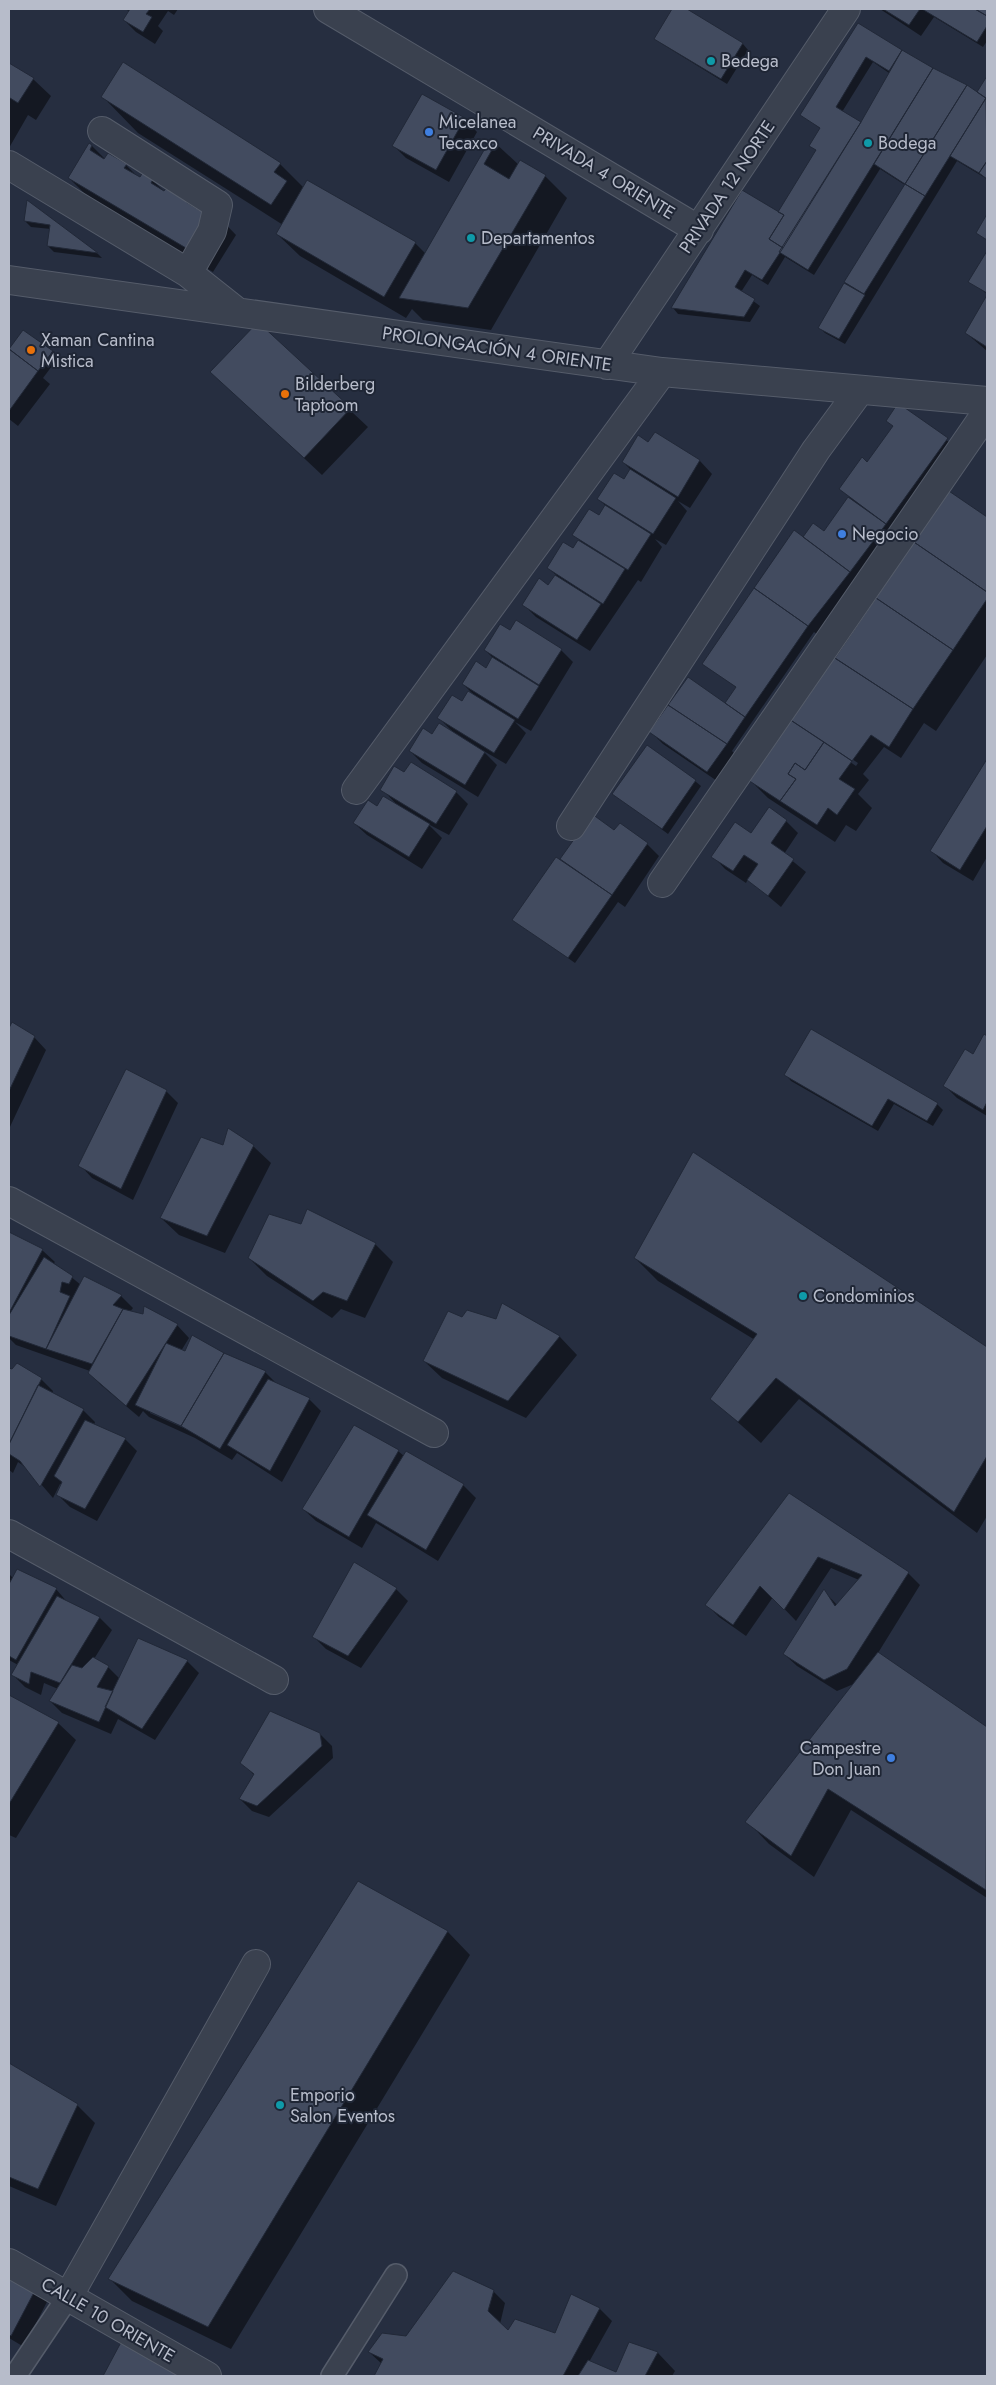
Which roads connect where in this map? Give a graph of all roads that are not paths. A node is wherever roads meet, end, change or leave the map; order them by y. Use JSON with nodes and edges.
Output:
{"nodes":[{"id":1,"x":328,"y":9,"type":"edge"},
{"id":2,"x":846,"y":9,"type":"edge"},
{"id":3,"x":102,"y":131,"type":"dead end"},
{"id":4,"x":9,"y":165,"type":"edge"},
{"id":5,"x":699,"y":230,"type":"junction"},
{"id":6,"x":188,"y":273,"type":"junction"},
{"id":7,"x":9,"y":280,"type":"edge"},
{"id":8,"x":238,"y":312,"type":"junction"},
{"id":9,"x":607,"y":365,"type":"junction"},
{"id":10,"x":662,"y":372,"type":"junction"},
{"id":11,"x":860,"y":390,"type":"junction"},
{"id":12,"x":987,"y":401,"type":"edge"},
{"id":13,"x":987,"y":412,"type":"edge"},
{"id":14,"x":356,"y":790,"type":"dead end"},
{"id":15,"x":571,"y":826,"type":"dead end"},
{"id":16,"x":662,"y":883,"type":"dead end"},
{"id":17,"x":9,"y":1201,"type":"edge"},
{"id":18,"x":434,"y":1433,"type":"dead end"},
{"id":19,"x":9,"y":1534,"type":"edge"},
{"id":20,"x":274,"y":1680,"type":"dead end"},
{"id":21,"x":256,"y":1964,"type":"dead end"},
{"id":22,"x":9,"y":2263,"type":"edge"},
{"id":23,"x":396,"y":2275,"type":"dead end"},
{"id":24,"x":68,"y":2297,"type":"junction"},
{"id":25,"x":15,"y":2376,"type":"edge"},
{"id":26,"x":207,"y":2376,"type":"edge"},
{"id":27,"x":332,"y":2376,"type":"edge"}],
"edges":[{"from":1,"to":5,"type":"street","name":"PRIVADA 4 ORIENTE"},
{"from":2,"to":5,"type":"street","name":"PRIVADA 12 NORTE"},
{"from":3,"to":6,"type":"street"},
{"from":4,"to":6,"type":"street"},
{"from":5,"to":9,"type":"street","name":"PRIVADA 12 NORTE"},
{"from":6,"to":8,"type":"street"},
{"from":7,"to":8,"type":"street","name":"PROLONGACIÓN 4 ORIENTE"},
{"from":8,"to":9,"type":"street","name":"PROLONGACIÓN 4 ORIENTE"},
{"from":9,"to":10,"type":"street","name":"PROLONGACIÓN 4 ORIENTE"},
{"from":10,"to":11,"type":"street","name":"PROLONGACIÓN 4 ORIENTE"},
{"from":10,"to":14,"type":"street"},
{"from":11,"to":12,"type":"street","name":"PROLONGACIÓN 4 ORIENTE"},
{"from":11,"to":15,"type":"street"},
{"from":13,"to":16,"type":"street"},
{"from":17,"to":18,"type":"street"},
{"from":19,"to":20,"type":"street"},
{"from":21,"to":24,"type":"street"},
{"from":22,"to":24,"type":"street","name":"CALLE 10 ORIENTE"},
{"from":23,"to":27,"type":"lane"},
{"from":24,"to":25,"type":"lane"},
{"from":24,"to":26,"type":"street","name":"CALLE 10 ORIENTE"}]}
